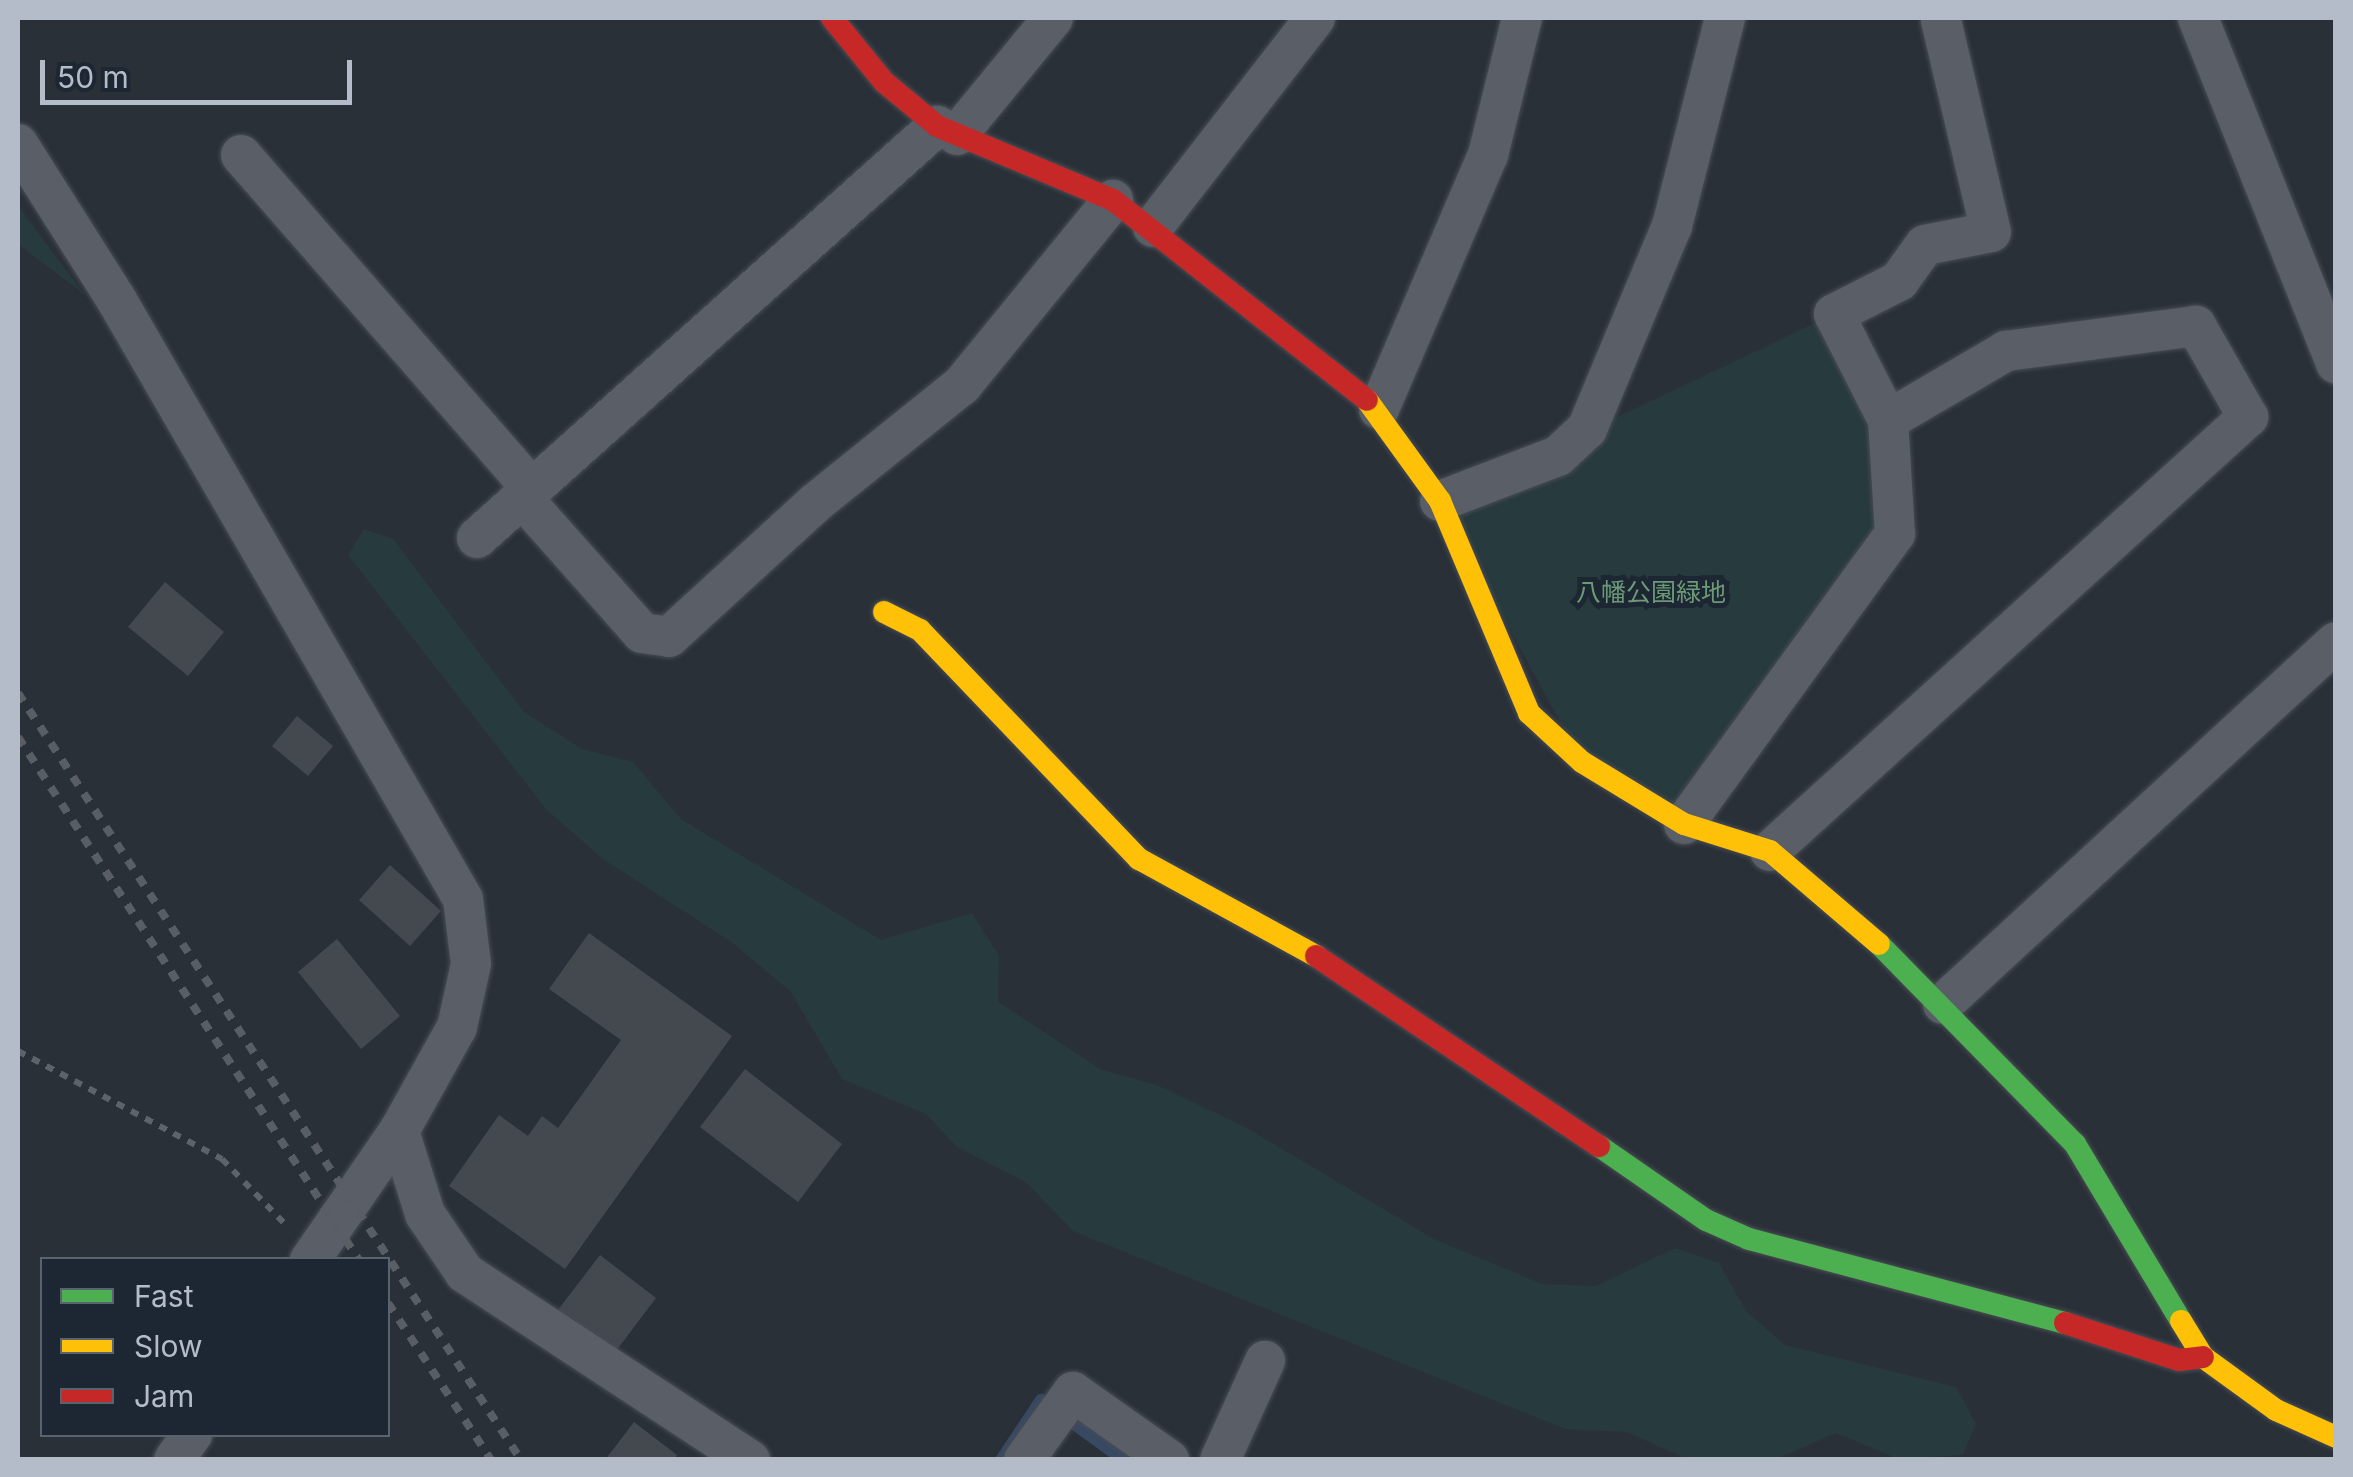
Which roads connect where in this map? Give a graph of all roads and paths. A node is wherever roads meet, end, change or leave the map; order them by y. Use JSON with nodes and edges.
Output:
{"nodes":[{"id":1,"x":832,"y":18,"type":"edge"},
{"id":2,"x":1053,"y":18,"type":"edge"},
{"id":3,"x":1315,"y":18,"type":"edge"},
{"id":4,"x":1522,"y":18,"type":"edge"},
{"id":5,"x":1725,"y":18,"type":"edge"},
{"id":6,"x":1939,"y":18,"type":"edge"},
{"id":7,"x":2198,"y":18,"type":"edge"},
{"id":8,"x":947,"y":131,"type":"junction"},
{"id":9,"x":18,"y":144,"type":"edge"},
{"id":10,"x":242,"y":155,"type":"dead end"},
{"id":11,"x":1113,"y":200,"type":"junction"},
{"id":12,"x":1153,"y":227,"type":"junction"},
{"id":13,"x":2336,"y":363,"type":"edge"},
{"id":14,"x":1379,"y":410,"type":"junction"},
{"id":15,"x":1888,"y":420,"type":"junction"},
{"id":16,"x":529,"y":495,"type":"junction"},
{"id":17,"x":1440,"y":501,"type":"junction"},
{"id":18,"x":477,"y":538,"type":"dead end"},
{"id":19,"x":884,"y":612,"type":"dead end"},
{"id":20,"x":2336,"y":642,"type":"edge"},
{"id":21,"x":1684,"y":824,"type":"junction"},
{"id":22,"x":1770,"y":852,"type":"junction"},
{"id":23,"x":1942,"y":1004,"type":"junction"},
{"id":24,"x":18,"y":1051,"type":"edge"},
{"id":25,"x":399,"y":1131,"type":"junction"},
{"id":26,"x":310,"y":1257,"type":"edge"},
{"id":27,"x":312,"y":1257,"type":"edge"},
{"id":28,"x":2203,"y":1356,"type":"junction"},
{"id":29,"x":1265,"y":1361,"type":"dead end"},
{"id":30,"x":190,"y":1437,"type":"edge"},
{"id":31,"x":2336,"y":1437,"type":"edge"},
{"id":32,"x":174,"y":1460,"type":"edge"},
{"id":33,"x":750,"y":1460,"type":"edge"},
{"id":34,"x":1024,"y":1460,"type":"edge"},
{"id":35,"x":1170,"y":1460,"type":"edge"},
{"id":36,"x":1220,"y":1460,"type":"edge"}],
"edges":[{"from":1,"to":8,"type":"street"},
{"from":2,"to":8,"type":"street"},
{"from":3,"to":12,"type":"street"},
{"from":4,"to":14,"type":"street"},
{"from":5,"to":17,"type":"street"},
{"from":6,"to":15,"type":"street"},
{"from":7,"to":13,"type":"street"},
{"from":8,"to":11,"type":"street"},
{"from":8,"to":16,"type":"street"},
{"from":9,"to":25,"type":"street"},
{"from":10,"to":16,"type":"street"},
{"from":11,"to":12,"type":"street"},
{"from":11,"to":16,"type":"street"},
{"from":12,"to":14,"type":"street"},
{"from":14,"to":17,"type":"street"},
{"from":15,"to":21,"type":"street"},
{"from":15,"to":22,"type":"street"},
{"from":16,"to":18,"type":"street"},
{"from":17,"to":21,"type":"street"},
{"from":19,"to":28,"type":"street"},
{"from":20,"to":23,"type":"street"},
{"from":21,"to":22,"type":"street"},
{"from":22,"to":23,"type":"street"},
{"from":23,"to":28,"type":"street"},
{"from":24,"to":26,"type":"path"},
{"from":25,"to":27,"type":"street"},
{"from":25,"to":33,"type":"street"},
{"from":28,"to":31,"type":"street"},
{"from":29,"to":36,"type":"street"},
{"from":30,"to":32,"type":"street"},
{"from":34,"to":35,"type":"street"}]}
